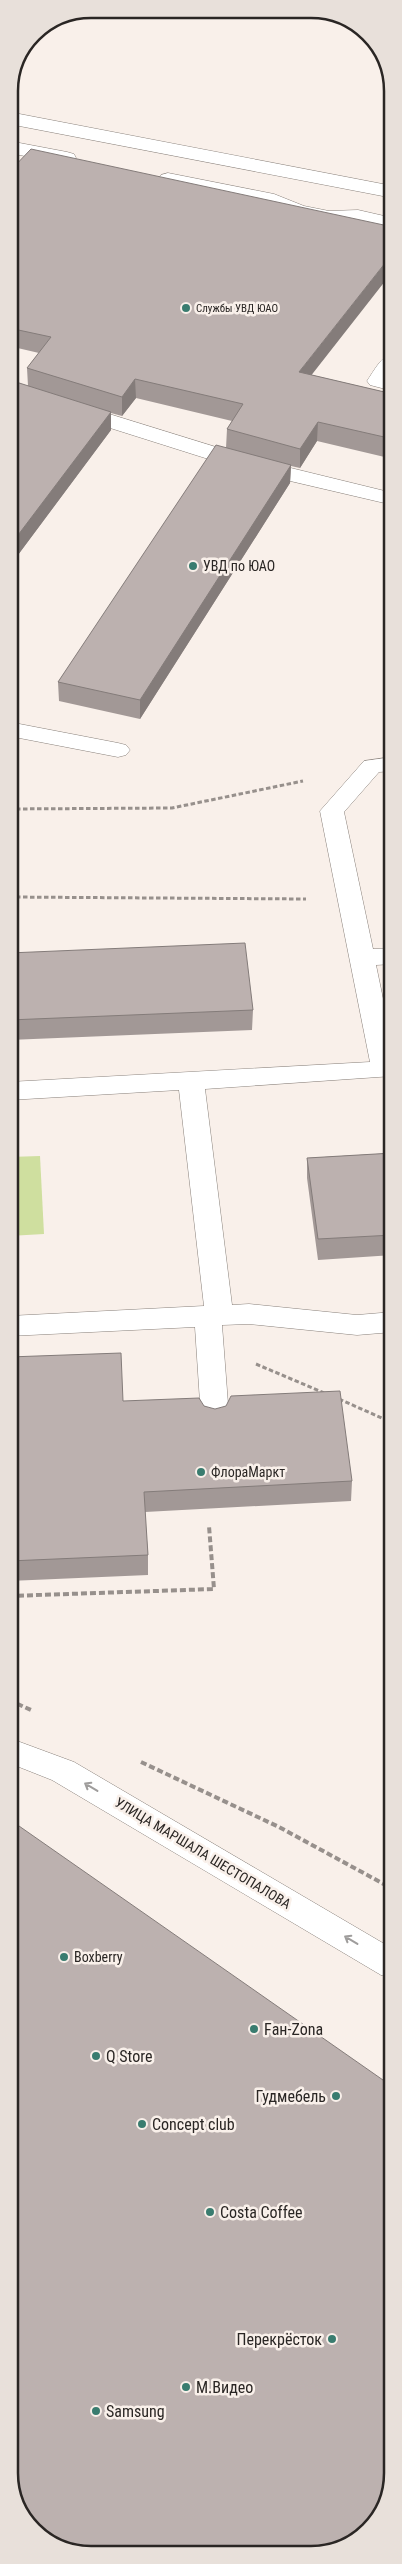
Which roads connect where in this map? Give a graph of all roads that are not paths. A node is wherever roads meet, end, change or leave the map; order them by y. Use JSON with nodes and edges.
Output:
{"nodes":[{"id":1,"x":17,"y":120,"type":"edge"},
{"id":2,"x":17,"y":149,"type":"edge"},
{"id":3,"x":87,"y":163,"type":"edge"},
{"id":4,"x":146,"y":174,"type":"edge"},
{"id":5,"x":384,"y":190,"type":"edge"},
{"id":6,"x":384,"y":222,"type":"edge"},
{"id":7,"x":384,"y":372,"type":"edge"},
{"id":8,"x":384,"y":383,"type":"edge"},
{"id":9,"x":17,"y":392,"type":"edge"},
{"id":10,"x":384,"y":497,"type":"edge"},
{"id":11,"x":17,"y":731,"type":"edge"},
{"id":12,"x":118,"y":750,"type":"dead end"},
{"id":13,"x":383,"y":765,"type":"edge"},
{"id":14,"x":384,"y":957,"type":"edge"},
{"id":15,"x":362,"y":958,"type":"junction"},
{"id":16,"x":384,"y":1065,"type":"edge"},
{"id":17,"x":384,"y":1070,"type":"edge"},
{"id":18,"x":191,"y":1083,"type":"junction"},
{"id":19,"x":17,"y":1091,"type":"edge"},
{"id":20,"x":384,"y":1323,"type":"edge"},
{"id":21,"x":212,"y":1325,"type":"junction"},
{"id":22,"x":18,"y":1326,"type":"edge"},
{"id":23,"x":215,"y":1417,"type":"edge"},
{"id":24,"x":18,"y":1753,"type":"edge"},
{"id":25,"x":384,"y":1960,"type":"edge"}],
"edges":[{"from":1,"to":5,"type":"street"},
{"from":2,"to":3,"type":"street"},
{"from":4,"to":6,"type":"street"},
{"from":7,"to":8,"type":"street"},
{"from":9,"to":10,"type":"street"},
{"from":11,"to":12,"type":"street"},
{"from":13,"to":15,"type":"street"},
{"from":14,"to":15,"type":"street"},
{"from":15,"to":16,"type":"street"},
{"from":17,"to":18,"type":"street"},
{"from":18,"to":19,"type":"street"},
{"from":18,"to":21,"type":"street"},
{"from":20,"to":21,"type":"street"},
{"from":21,"to":22,"type":"street"},
{"from":21,"to":23,"type":"street"},
{"from":25,"to":24,"type":"street","name":"УЛИЦА МАРШАЛА ШЕСТОПАЛОВА","one_way":true}]}
